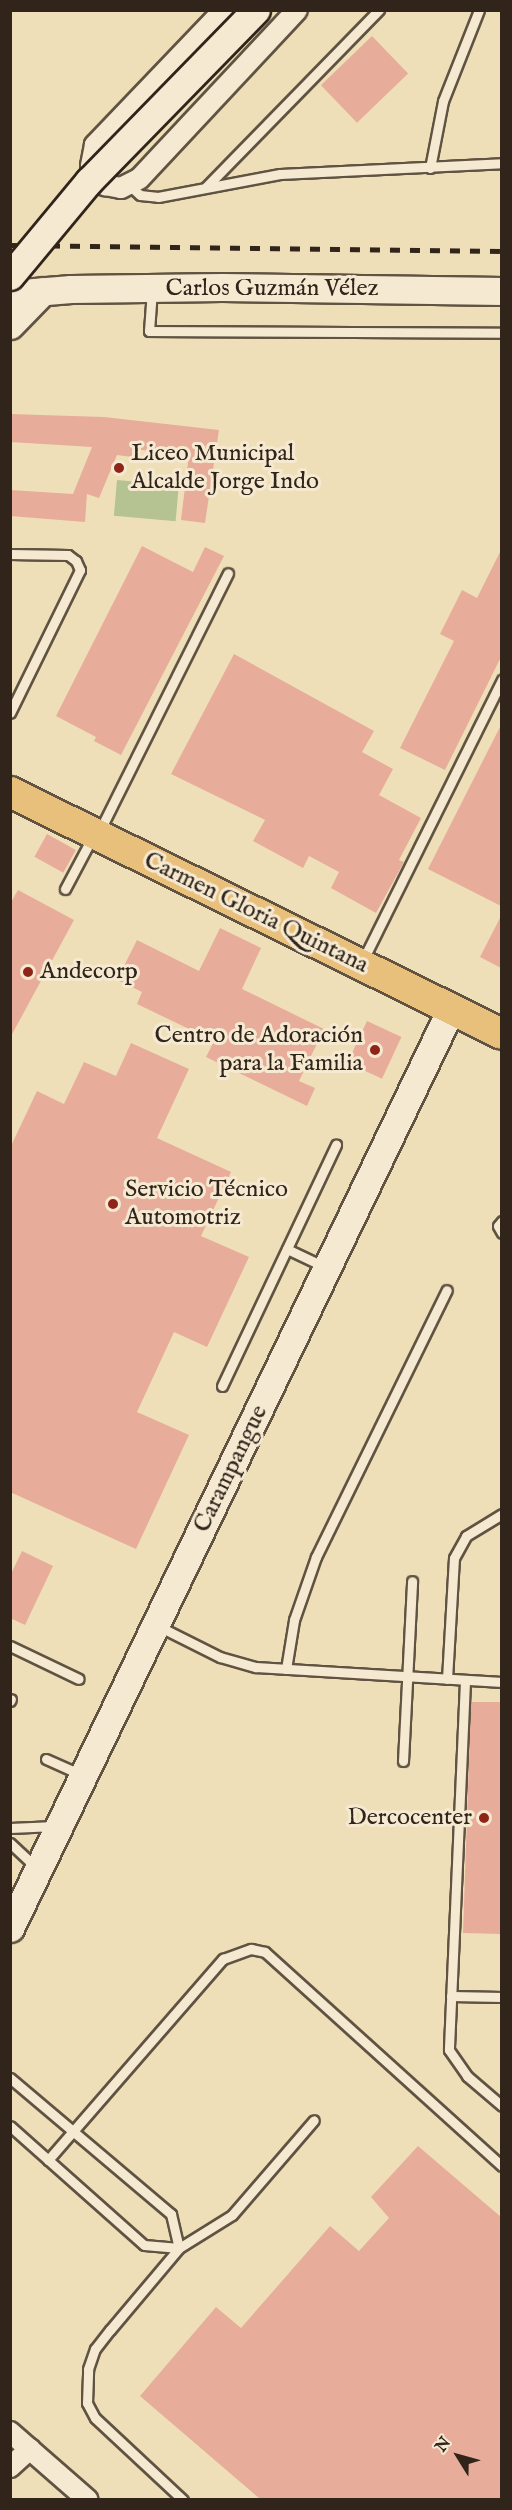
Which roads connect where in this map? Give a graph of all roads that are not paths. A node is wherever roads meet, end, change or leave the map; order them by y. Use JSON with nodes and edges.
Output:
{"nodes":[{"id":1,"x":224,"y":10,"type":"edge"},
{"id":2,"x":256,"y":10,"type":"edge"},
{"id":3,"x":297,"y":10,"type":"edge"},
{"id":4,"x":379,"y":10,"type":"edge"},
{"id":5,"x":478,"y":10,"type":"edge"},
{"id":6,"x":501,"y":163,"type":"edge"},
{"id":7,"x":430,"y":168,"type":"junction"},
{"id":8,"x":130,"y":186,"type":"junction"},
{"id":9,"x":206,"y":186,"type":"junction"},
{"id":10,"x":10,"y":276,"type":"edge"},
{"id":11,"x":152,"y":288,"type":"junction"},
{"id":12,"x":43,"y":291,"type":"junction"},
{"id":13,"x":501,"y":291,"type":"edge"},
{"id":14,"x":10,"y":294,"type":"edge"},
{"id":15,"x":10,"y":325,"type":"edge"},
{"id":16,"x":501,"y":333,"type":"edge"},
{"id":17,"x":10,"y":554,"type":"edge"},
{"id":18,"x":228,"y":573,"type":"dead end"},
{"id":19,"x":501,"y":680,"type":"edge"},
{"id":20,"x":10,"y":713,"type":"edge"},
{"id":21,"x":10,"y":792,"type":"edge"},
{"id":22,"x":96,"y":834,"type":"junction"},
{"id":23,"x":65,"y":889,"type":"dead end"},
{"id":24,"x":361,"y":965,"type":"junction"},
{"id":25,"x":451,"y":1010,"type":"junction"},
{"id":26,"x":501,"y":1034,"type":"edge"},
{"id":27,"x":336,"y":1145,"type":"dead end"},
{"id":28,"x":501,"y":1221,"type":"edge"},
{"id":29,"x":501,"y":1233,"type":"edge"},
{"id":30,"x":287,"y":1249,"type":"junction"},
{"id":31,"x":327,"y":1268,"type":"junction"},
{"id":32,"x":447,"y":1290,"type":"dead end"},
{"id":33,"x":222,"y":1386,"type":"dead end"},
{"id":34,"x":501,"y":1514,"type":"edge"},
{"id":35,"x":412,"y":1581,"type":"dead end"},
{"id":36,"x":156,"y":1625,"type":"junction"},
{"id":37,"x":10,"y":1646,"type":"edge"},
{"id":38,"x":286,"y":1669,"type":"junction"},
{"id":39,"x":409,"y":1677,"type":"junction"},
{"id":40,"x":79,"y":1679,"type":"dead end"},
{"id":41,"x":447,"y":1679,"type":"junction"},
{"id":42,"x":465,"y":1681,"type":"junction"},
{"id":43,"x":501,"y":1683,"type":"edge"},
{"id":44,"x":46,"y":1759,"type":"dead end"},
{"id":45,"x":403,"y":1761,"type":"dead end"},
{"id":46,"x":84,"y":1776,"type":"junction"},
{"id":47,"x":60,"y":1825,"type":"junction"},
{"id":48,"x":10,"y":1828,"type":"edge"},
{"id":49,"x":10,"y":1843,"type":"edge"},
{"id":50,"x":39,"y":1869,"type":"junction"},
{"id":51,"x":10,"y":1928,"type":"edge"},
{"id":52,"x":451,"y":1996,"type":"junction"},
{"id":53,"x":501,"y":1997,"type":"edge"},
{"id":54,"x":10,"y":2078,"type":"edge"},
{"id":55,"x":501,"y":2106,"type":"edge"},
{"id":56,"x":314,"y":2120,"type":"dead end"},
{"id":57,"x":10,"y":2126,"type":"edge"},
{"id":58,"x":74,"y":2132,"type":"junction"},
{"id":59,"x":48,"y":2160,"type":"junction"},
{"id":60,"x":501,"y":2166,"type":"edge"},
{"id":61,"x":178,"y":2248,"type":"junction"},
{"id":62,"x":10,"y":2432,"type":"edge"},
{"id":63,"x":30,"y":2449,"type":"junction"},
{"id":64,"x":10,"y":2467,"type":"edge"},
{"id":65,"x":88,"y":2499,"type":"edge"},
{"id":66,"x":183,"y":2499,"type":"edge"}],
"edges":[{"from":1,"to":8,"type":"street"},
{"from":2,"to":10,"type":"street","bridge":true},
{"from":3,"to":8,"type":"street"},
{"from":4,"to":9,"type":"lane"},
{"from":5,"to":7,"type":"lane"},
{"from":6,"to":7,"type":"lane"},
{"from":7,"to":9,"type":"lane"},
{"from":8,"to":9,"type":"lane"},
{"from":11,"to":12,"type":"street","name":"Carlos Guzmán Vélez"},
{"from":11,"to":13,"type":"street","name":"Carlos Guzmán Vélez"},
{"from":11,"to":16,"type":"lane"},
{"from":12,"to":14,"type":"street","name":"Carlos Guzmán Vélez"},
{"from":12,"to":15,"type":"street"},
{"from":17,"to":20,"type":"lane"},
{"from":18,"to":22,"type":"lane"},
{"from":19,"to":24,"type":"lane"},
{"from":21,"to":22,"type":"main road","name":"Carmen Gloria Quintana"},
{"from":22,"to":23,"type":"lane"},
{"from":22,"to":24,"type":"main road","name":"Carmen Gloria Quintana"},
{"from":24,"to":25,"type":"main road","name":"Carmen Gloria Quintana"},
{"from":25,"to":26,"type":"main road","name":"Carmen Gloria Quintana"},
{"from":25,"to":31,"type":"street","name":"Carampangue"},
{"from":27,"to":30,"type":"lane"},
{"from":28,"to":29,"type":"lane"},
{"from":30,"to":31,"type":"lane"},
{"from":30,"to":33,"type":"lane"},
{"from":31,"to":36,"type":"street","name":"Carampangue"},
{"from":32,"to":38,"type":"lane"},
{"from":34,"to":41,"type":"lane"},
{"from":35,"to":39,"type":"lane"},
{"from":36,"to":38,"type":"lane"},
{"from":36,"to":46,"type":"street","name":"Carampangue"},
{"from":37,"to":40,"type":"lane"},
{"from":38,"to":39,"type":"lane"},
{"from":39,"to":41,"type":"lane"},
{"from":39,"to":45,"type":"lane"},
{"from":41,"to":42,"type":"lane"},
{"from":42,"to":43,"type":"lane"},
{"from":42,"to":52,"type":"lane"},
{"from":44,"to":46,"type":"lane"},
{"from":46,"to":47,"type":"street","name":"Carampangue"},
{"from":47,"to":48,"type":"lane"},
{"from":47,"to":50,"type":"street","name":"Carampangue"},
{"from":49,"to":50,"type":"lane"},
{"from":50,"to":51,"type":"street","name":"Carampangue"},
{"from":52,"to":53,"type":"lane"},
{"from":52,"to":55,"type":"lane"},
{"from":54,"to":58,"type":"lane"},
{"from":56,"to":61,"type":"lane"},
{"from":57,"to":59,"type":"lane"},
{"from":58,"to":59,"type":"lane"},
{"from":58,"to":60,"type":"lane"},
{"from":58,"to":61,"type":"lane"},
{"from":59,"to":61,"type":"lane"},
{"from":61,"to":66,"type":"lane"},
{"from":62,"to":63,"type":"street"},
{"from":63,"to":64,"type":"street"},
{"from":63,"to":65,"type":"street"}]}
